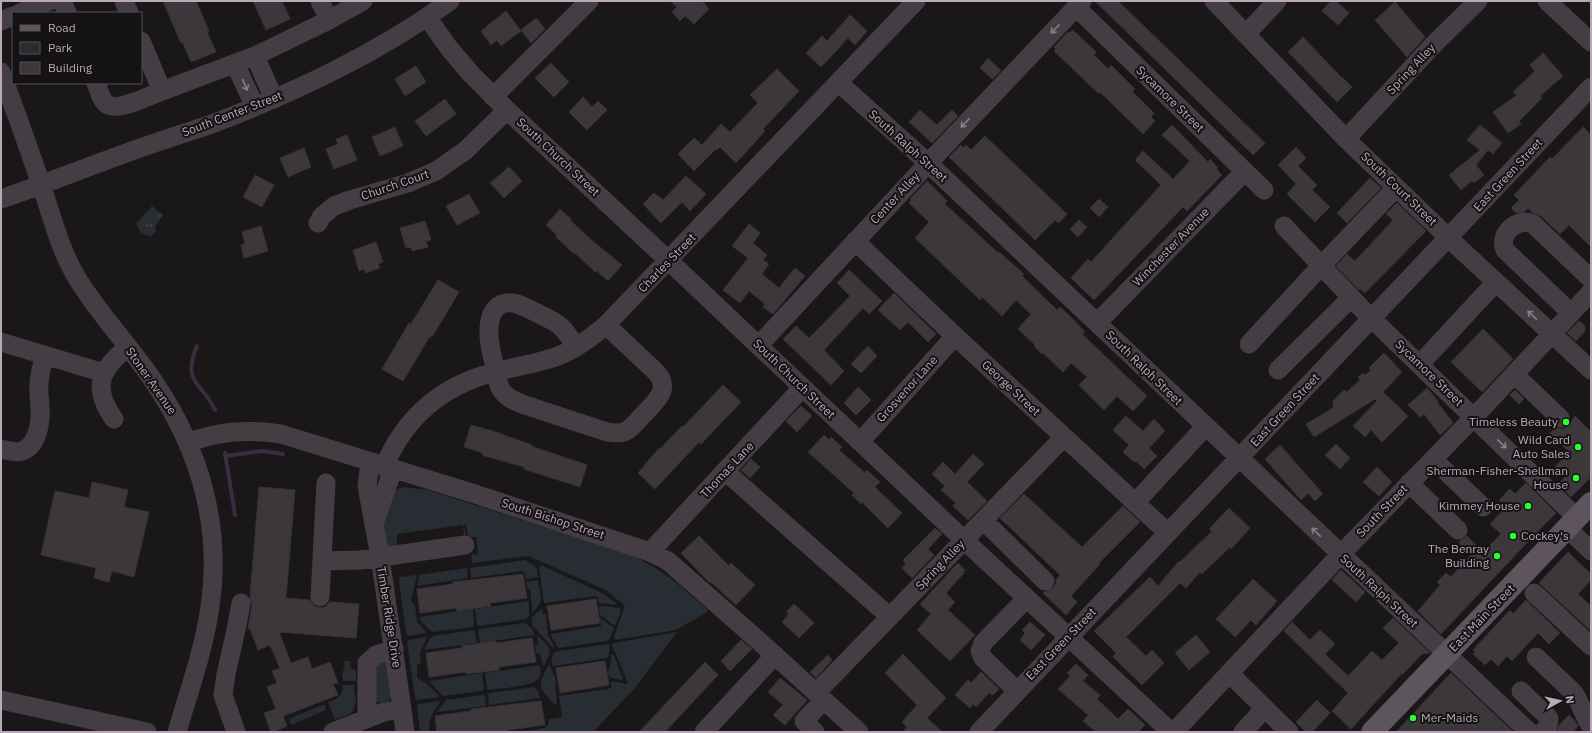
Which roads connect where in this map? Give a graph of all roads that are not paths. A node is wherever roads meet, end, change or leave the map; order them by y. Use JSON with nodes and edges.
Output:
{"nodes":[{"id":1,"x":49,"y":1,"type":"edge"},
{"id":2,"x":62,"y":1,"type":"edge"},
{"id":3,"x":124,"y":1,"type":"edge"},
{"id":4,"x":320,"y":1,"type":"edge"},
{"id":5,"x":363,"y":1,"type":"edge"},
{"id":6,"x":450,"y":1,"type":"edge"},
{"id":7,"x":589,"y":1,"type":"edge"},
{"id":8,"x":916,"y":1,"type":"edge"},
{"id":9,"x":1214,"y":1,"type":"edge"},
{"id":10,"x":1277,"y":1,"type":"edge"},
{"id":11,"x":1478,"y":1,"type":"edge"},
{"id":12,"x":1547,"y":1,"type":"edge"},
{"id":13,"x":1079,"y":4,"type":"edge"},
{"id":14,"x":22,"y":12,"type":"edge"},
{"id":15,"x":67,"y":12,"type":"edge"},
{"id":16,"x":129,"y":12,"type":"edge"},
{"id":17,"x":12,"y":16,"type":"edge"},
{"id":18,"x":428,"y":17,"type":"junction"},
{"id":19,"x":329,"y":20,"type":"junction"},
{"id":20,"x":1,"y":21,"type":"edge"},
{"id":21,"x":1246,"y":34,"type":"junction"},
{"id":22,"x":1591,"y":42,"type":"edge"},
{"id":23,"x":142,"y":43,"type":"edge"},
{"id":24,"x":255,"y":56,"type":"junction"},
{"id":25,"x":235,"y":64,"type":"junction"},
{"id":26,"x":1,"y":72,"type":"edge"},
{"id":27,"x":839,"y":83,"type":"junction"},
{"id":28,"x":96,"y":84,"type":"edge"},
{"id":29,"x":1591,"y":87,"type":"edge"},
{"id":30,"x":162,"y":91,"type":"junction"},
{"id":31,"x":493,"y":97,"type":"junction"},
{"id":32,"x":274,"y":99,"type":"junction"},
{"id":33,"x":1591,"y":102,"type":"edge"},
{"id":34,"x":254,"y":107,"type":"junction"},
{"id":35,"x":507,"y":110,"type":"junction"},
{"id":36,"x":1548,"y":134,"type":"junction"},
{"id":37,"x":1346,"y":139,"type":"junction"},
{"id":38,"x":928,"y":163,"type":"junction"},
{"id":39,"x":1245,"y":171,"type":"junction"},
{"id":40,"x":41,"y":185,"type":"junction"},
{"id":41,"x":1264,"y":190,"type":"dead end"},
{"id":42,"x":1389,"y":195,"type":"dead end"},
{"id":43,"x":1,"y":199,"type":"edge"},
{"id":44,"x":318,"y":223,"type":"dead end"},
{"id":45,"x":1284,"y":226,"type":"dead end"},
{"id":46,"x":1449,"y":238,"type":"junction"},
{"id":47,"x":855,"y":240,"type":"junction"},
{"id":48,"x":669,"y":261,"type":"junction"},
{"id":49,"x":1321,"y":266,"type":"junction"},
{"id":50,"x":1591,"y":279,"type":"edge"},
{"id":51,"x":1496,"y":282,"type":"junction"},
{"id":52,"x":1591,"y":292,"type":"edge"},
{"id":53,"x":1351,"y":298,"type":"junction"},
{"id":54,"x":1570,"y":313,"type":"junction"},
{"id":55,"x":1372,"y":318,"type":"junction"},
{"id":56,"x":1097,"y":324,"type":"junction"},
{"id":57,"x":606,"y":325,"type":"junction"},
{"id":58,"x":1552,"y":333,"type":"junction"},
{"id":59,"x":955,"y":336,"type":"junction"},
{"id":60,"x":1,"y":342,"type":"edge"},
{"id":61,"x":1249,"y":344,"type":"dead end"},
{"id":62,"x":759,"y":345,"type":"junction"},
{"id":63,"x":128,"y":347,"type":"junction"},
{"id":64,"x":576,"y":347,"type":"junction"},
{"id":65,"x":45,"y":355,"type":"junction"},
{"id":66,"x":1420,"y":364,"type":"junction"},
{"id":67,"x":1278,"y":370,"type":"dead end"},
{"id":68,"x":1591,"y":370,"type":"edge"},
{"id":69,"x":495,"y":372,"type":"junction"},
{"id":70,"x":104,"y":373,"type":"junction"},
{"id":71,"x":1514,"y":374,"type":"junction"},
{"id":72,"x":802,"y":388,"type":"junction"},
{"id":73,"x":1474,"y":417,"type":"junction"},
{"id":74,"x":1560,"y":418,"type":"dead end"},
{"id":75,"x":114,"y":419,"type":"dead end"},
{"id":76,"x":1205,"y":427,"type":"junction"},
{"id":77,"x":1064,"y":437,"type":"junction"},
{"id":78,"x":188,"y":442,"type":"junction"},
{"id":79,"x":860,"y":442,"type":"junction"},
{"id":80,"x":1,"y":449,"type":"edge"},
{"id":81,"x":1239,"y":459,"type":"junction"},
{"id":82,"x":1433,"y":459,"type":"junction"},
{"id":83,"x":382,"y":466,"type":"junction"},
{"id":84,"x":726,"y":472,"type":"junction"},
{"id":85,"x":326,"y":483,"type":"dead end"},
{"id":86,"x":1409,"y":483,"type":"junction"},
{"id":87,"x":1135,"y":503,"type":"junction"},
{"id":88,"x":1483,"y":507,"type":"dead end"},
{"id":89,"x":1578,"y":516,"type":"edge"},
{"id":90,"x":984,"y":521,"type":"junction"},
{"id":91,"x":1458,"y":530,"type":"dead end"},
{"id":92,"x":1168,"y":533,"type":"junction"},
{"id":93,"x":964,"y":540,"type":"junction"},
{"id":94,"x":465,"y":545,"type":"dead end"},
{"id":95,"x":1591,"y":551,"type":"edge"},
{"id":96,"x":650,"y":552,"type":"junction"},
{"id":97,"x":1018,"y":554,"type":"junction"},
{"id":98,"x":1340,"y":555,"type":"junction"},
{"id":99,"x":380,"y":557,"type":"junction"},
{"id":100,"x":322,"y":561,"type":"junction"},
{"id":101,"x":999,"y":573,"type":"junction"},
{"id":102,"x":1045,"y":581,"type":"dead end"},
{"id":103,"x":1534,"y":593,"type":"dead end"},
{"id":104,"x":320,"y":597,"type":"dead end"},
{"id":105,"x":1027,"y":598,"type":"junction"},
{"id":106,"x":241,"y":603,"type":"dead end"},
{"id":107,"x":890,"y":617,"type":"junction"},
{"id":108,"x":1069,"y":637,"type":"junction"},
{"id":109,"x":1591,"y":646,"type":"edge"},
{"id":110,"x":394,"y":649,"type":"junction"},
{"id":111,"x":1446,"y":654,"type":"junction"},
{"id":112,"x":775,"y":655,"type":"junction"},
{"id":113,"x":1536,"y":657,"type":"dead end"},
{"id":114,"x":1229,"y":673,"type":"junction"},
{"id":115,"x":1017,"y":691,"type":"junction"},
{"id":116,"x":1521,"y":691,"type":"dead end"},
{"id":117,"x":820,"y":697,"type":"junction"},
{"id":118,"x":1,"y":700,"type":"edge"},
{"id":119,"x":1265,"y":708,"type":"junction"},
{"id":120,"x":402,"y":709,"type":"junction"},
{"id":121,"x":367,"y":718,"type":"junction"},
{"id":122,"x":1591,"y":726,"type":"edge"},
{"id":123,"x":804,"y":728,"type":"edge"},
{"id":124,"x":988,"y":729,"type":"edge"},
{"id":125,"x":147,"y":732,"type":"edge"},
{"id":126,"x":177,"y":732,"type":"edge"},
{"id":127,"x":236,"y":732,"type":"edge"},
{"id":128,"x":333,"y":732,"type":"edge"},
{"id":129,"x":405,"y":732,"type":"edge"},
{"id":130,"x":704,"y":732,"type":"edge"},
{"id":131,"x":859,"y":732,"type":"edge"},
{"id":132,"x":1172,"y":732,"type":"edge"},
{"id":133,"x":1243,"y":732,"type":"edge"},
{"id":134,"x":1290,"y":732,"type":"edge"},
{"id":135,"x":1372,"y":732,"type":"edge"},
{"id":136,"x":1529,"y":732,"type":"edge"},
{"id":137,"x":1543,"y":732,"type":"edge"}],
"edges":[{"from":1,"to":14,"type":"street"},
{"from":2,"to":15,"type":"street"},
{"from":3,"to":16,"type":"street"},
{"from":4,"to":19,"type":"street"},
{"from":5,"to":19,"type":"street"},
{"from":6,"to":18,"type":"street","name":"South Center Street"},
{"from":7,"to":31,"type":"street"},
{"from":8,"to":27,"type":"street","name":"Charles Street"},
{"from":9,"to":21,"type":"street","name":"South Court Street"},
{"from":10,"to":21,"type":"street"},
{"from":11,"to":37,"type":"street","name":"Spring Alley"},
{"from":12,"to":22,"type":"street"},
{"from":13,"to":38,"type":"street","name":"Center Alley","one_way":true},
{"from":13,"to":39,"type":"street","name":"Sycamore Street"},
{"from":17,"to":20,"type":"street"},
{"from":18,"to":31,"type":"street","name":"South Church Street"},
{"from":18,"to":32,"type":"street","name":"South Center Street"},
{"from":19,"to":24,"type":"street"},
{"from":21,"to":37,"type":"street","name":"South Court Street"},
{"from":23,"to":30,"type":"street"},
{"from":24,"to":25,"type":"street"},
{"from":24,"to":32,"type":"street"},
{"from":25,"to":30,"type":"street"},
{"from":25,"to":34,"type":"street","one_way":true},
{"from":26,"to":40,"type":"street","name":"Stoner Avenue"},
{"from":27,"to":38,"type":"street","name":"South Ralph Street"},
{"from":27,"to":48,"type":"street","name":"Charles Street"},
{"from":28,"to":30,"type":"street"},
{"from":29,"to":36,"type":"street","name":"East Green Street"},
{"from":31,"to":35,"type":"street","name":"South Church Street"},
{"from":32,"to":34,"type":"street","name":"South Center Street"},
{"from":33,"to":36,"type":"street"},
{"from":34,"to":40,"type":"street","name":"South Center Street"},
{"from":35,"to":44,"type":"street","name":"Church Court"},
{"from":35,"to":48,"type":"street","name":"South Church Street"},
{"from":36,"to":46,"type":"street","name":"East Green Street"},
{"from":37,"to":46,"type":"street","name":"South Court Street"},
{"from":38,"to":47,"type":"street","name":"Center Alley"},
{"from":38,"to":56,"type":"street","name":"South Ralph Street"},
{"from":39,"to":41,"type":"street","name":"Sycamore Street"},
{"from":39,"to":56,"type":"street","name":"Winchester Avenue"},
{"from":40,"to":43,"type":"street","name":"South Center Street"},
{"from":40,"to":63,"type":"street","name":"Stoner Avenue"},
{"from":42,"to":49,"type":"street"},
{"from":45,"to":49,"type":"street","name":"Sycamore Street"},
{"from":46,"to":51,"type":"street","name":"South Court Street"},
{"from":46,"to":55,"type":"street","name":"East Green Street"},
{"from":47,"to":59,"type":"street","name":"George Street"},
{"from":47,"to":62,"type":"street","name":"Center Alley"},
{"from":48,"to":57,"type":"street","name":"Charles Street"},
{"from":48,"to":62,"type":"street","name":"South Church Street"},
{"from":49,"to":53,"type":"street","name":"Sycamore Street"},
{"from":49,"to":61,"type":"street"},
{"from":50,"to":54,"type":"street"},
{"from":58,"to":51,"type":"street","name":"South Court Street","one_way":true},
{"from":51,"to":66,"type":"street"},
{"from":52,"to":54,"type":"street","name":"South Street"},
{"from":53,"to":55,"type":"street","name":"Sycamore Street"},
{"from":53,"to":67,"type":"street"},
{"from":54,"to":58,"type":"street","name":"South Street"},
{"from":55,"to":66,"type":"street","name":"Sycamore Street"},
{"from":55,"to":81,"type":"street","name":"East Green Street"},
{"from":56,"to":76,"type":"street","name":"South Ralph Street"},
{"from":57,"to":64,"type":"street","name":"Charles Street"},
{"from":57,"to":69,"type":"street"},
{"from":58,"to":68,"type":"street","name":"South Court Street"},
{"from":58,"to":71,"type":"street","name":"South Street"},
{"from":59,"to":77,"type":"street","name":"George Street"},
{"from":59,"to":79,"type":"street","name":"Grosvenor Lane"},
{"from":60,"to":65,"type":"street"},
{"from":62,"to":72,"type":"street","name":"South Church Street"},
{"from":63,"to":70,"type":"street"},
{"from":63,"to":78,"type":"street","name":"Stoner Avenue"},
{"from":64,"to":69,"type":"street","name":"Charles Street"},
{"from":64,"to":69,"type":"street"},
{"from":65,"to":70,"type":"street"},
{"from":65,"to":80,"type":"street"},
{"from":66,"to":73,"type":"street","name":"Sycamore Street"},
{"from":69,"to":83,"type":"street","name":"Charles Street"},
{"from":70,"to":75,"type":"street"},
{"from":71,"to":73,"type":"street","name":"South Street"},
{"from":71,"to":74,"type":"street"},
{"from":72,"to":79,"type":"street","name":"South Church Street"},
{"from":72,"to":84,"type":"street","name":"Thomas Lane"},
{"from":73,"to":82,"type":"street","name":"South Street"},
{"from":73,"to":89,"type":"street","name":"Sycamore Street","one_way":true},
{"from":76,"to":81,"type":"street","name":"South Ralph Street"},
{"from":76,"to":87,"type":"street"},
{"from":77,"to":87,"type":"street","name":"George Street"},
{"from":77,"to":90,"type":"street","name":"Spring Alley"},
{"from":78,"to":83,"type":"street","name":"South Bishop Street"},
{"from":78,"to":126,"type":"street","name":"Stoner Avenue"},
{"from":79,"to":93,"type":"street","name":"South Church Street"},
{"from":81,"to":92,"type":"street","name":"East Green Street"},
{"from":98,"to":81,"type":"street","name":"South Ralph Street","one_way":true},
{"from":82,"to":86,"type":"street","name":"South Street"},
{"from":82,"to":88,"type":"street"},
{"from":83,"to":96,"type":"street","name":"South Bishop Street"},
{"from":83,"to":99,"type":"street","name":"Timber Ridge Drive"},
{"from":84,"to":96,"type":"street","name":"Thomas Lane"},
{"from":84,"to":107,"type":"street"},
{"from":85,"to":100,"type":"street"},
{"from":86,"to":91,"type":"street"},
{"from":86,"to":98,"type":"street","name":"South Street"},
{"from":87,"to":92,"type":"street","name":"George Street"},
{"from":89,"to":95,"type":"street","name":"Sycamore Street"},
{"from":89,"to":111,"type":"main road","name":"East Main Street"},
{"from":90,"to":93,"type":"street","name":"Spring Alley"},
{"from":90,"to":97,"type":"street"},
{"from":92,"to":108,"type":"street","name":"East Green Street"},
{"from":93,"to":101,"type":"street","name":"South Church Street"},
{"from":93,"to":107,"type":"street","name":"Spring Alley"},
{"from":94,"to":99,"type":"street"},
{"from":96,"to":112,"type":"street","name":"South Bishop Street"},
{"from":97,"to":101,"type":"street"},
{"from":97,"to":102,"type":"street"},
{"from":98,"to":111,"type":"street","name":"South Ralph Street"},
{"from":98,"to":114,"type":"street","name":"South Street"},
{"from":99,"to":100,"type":"street"},
{"from":99,"to":110,"type":"street","name":"Timber Ridge Drive"},
{"from":100,"to":104,"type":"street"},
{"from":101,"to":105,"type":"street","name":"South Church Street"},
{"from":103,"to":109,"type":"street"},
{"from":105,"to":108,"type":"street","name":"South Church Street"},
{"from":105,"to":115,"type":"street"},
{"from":106,"to":127,"type":"street"},
{"from":107,"to":117,"type":"street","name":"Spring Alley"},
{"from":108,"to":115,"type":"street","name":"East Green Street"},
{"from":108,"to":132,"type":"street","name":"South Church Street"},
{"from":110,"to":120,"type":"street","name":"Timber Ridge Drive"},
{"from":110,"to":121,"type":"street"},
{"from":111,"to":135,"type":"main road","name":"East Main Street"},
{"from":111,"to":136,"type":"street","name":"South Ralph Street"},
{"from":112,"to":117,"type":"street","name":"South Bishop Street"},
{"from":112,"to":130,"type":"street"},
{"from":113,"to":122,"type":"street"},
{"from":114,"to":119,"type":"street"},
{"from":114,"to":132,"type":"street","name":"South Street"},
{"from":115,"to":124,"type":"street","name":"East Green Street"},
{"from":116,"to":137,"type":"street"},
{"from":117,"to":123,"type":"street","name":"Spring Alley"},
{"from":117,"to":131,"type":"street","name":"South Bishop Street"},
{"from":118,"to":125,"type":"street"},
{"from":119,"to":133,"type":"street"},
{"from":119,"to":134,"type":"street"},
{"from":120,"to":121,"type":"street"},
{"from":120,"to":129,"type":"street","name":"Timber Ridge Drive"},
{"from":121,"to":128,"type":"street"}]}
